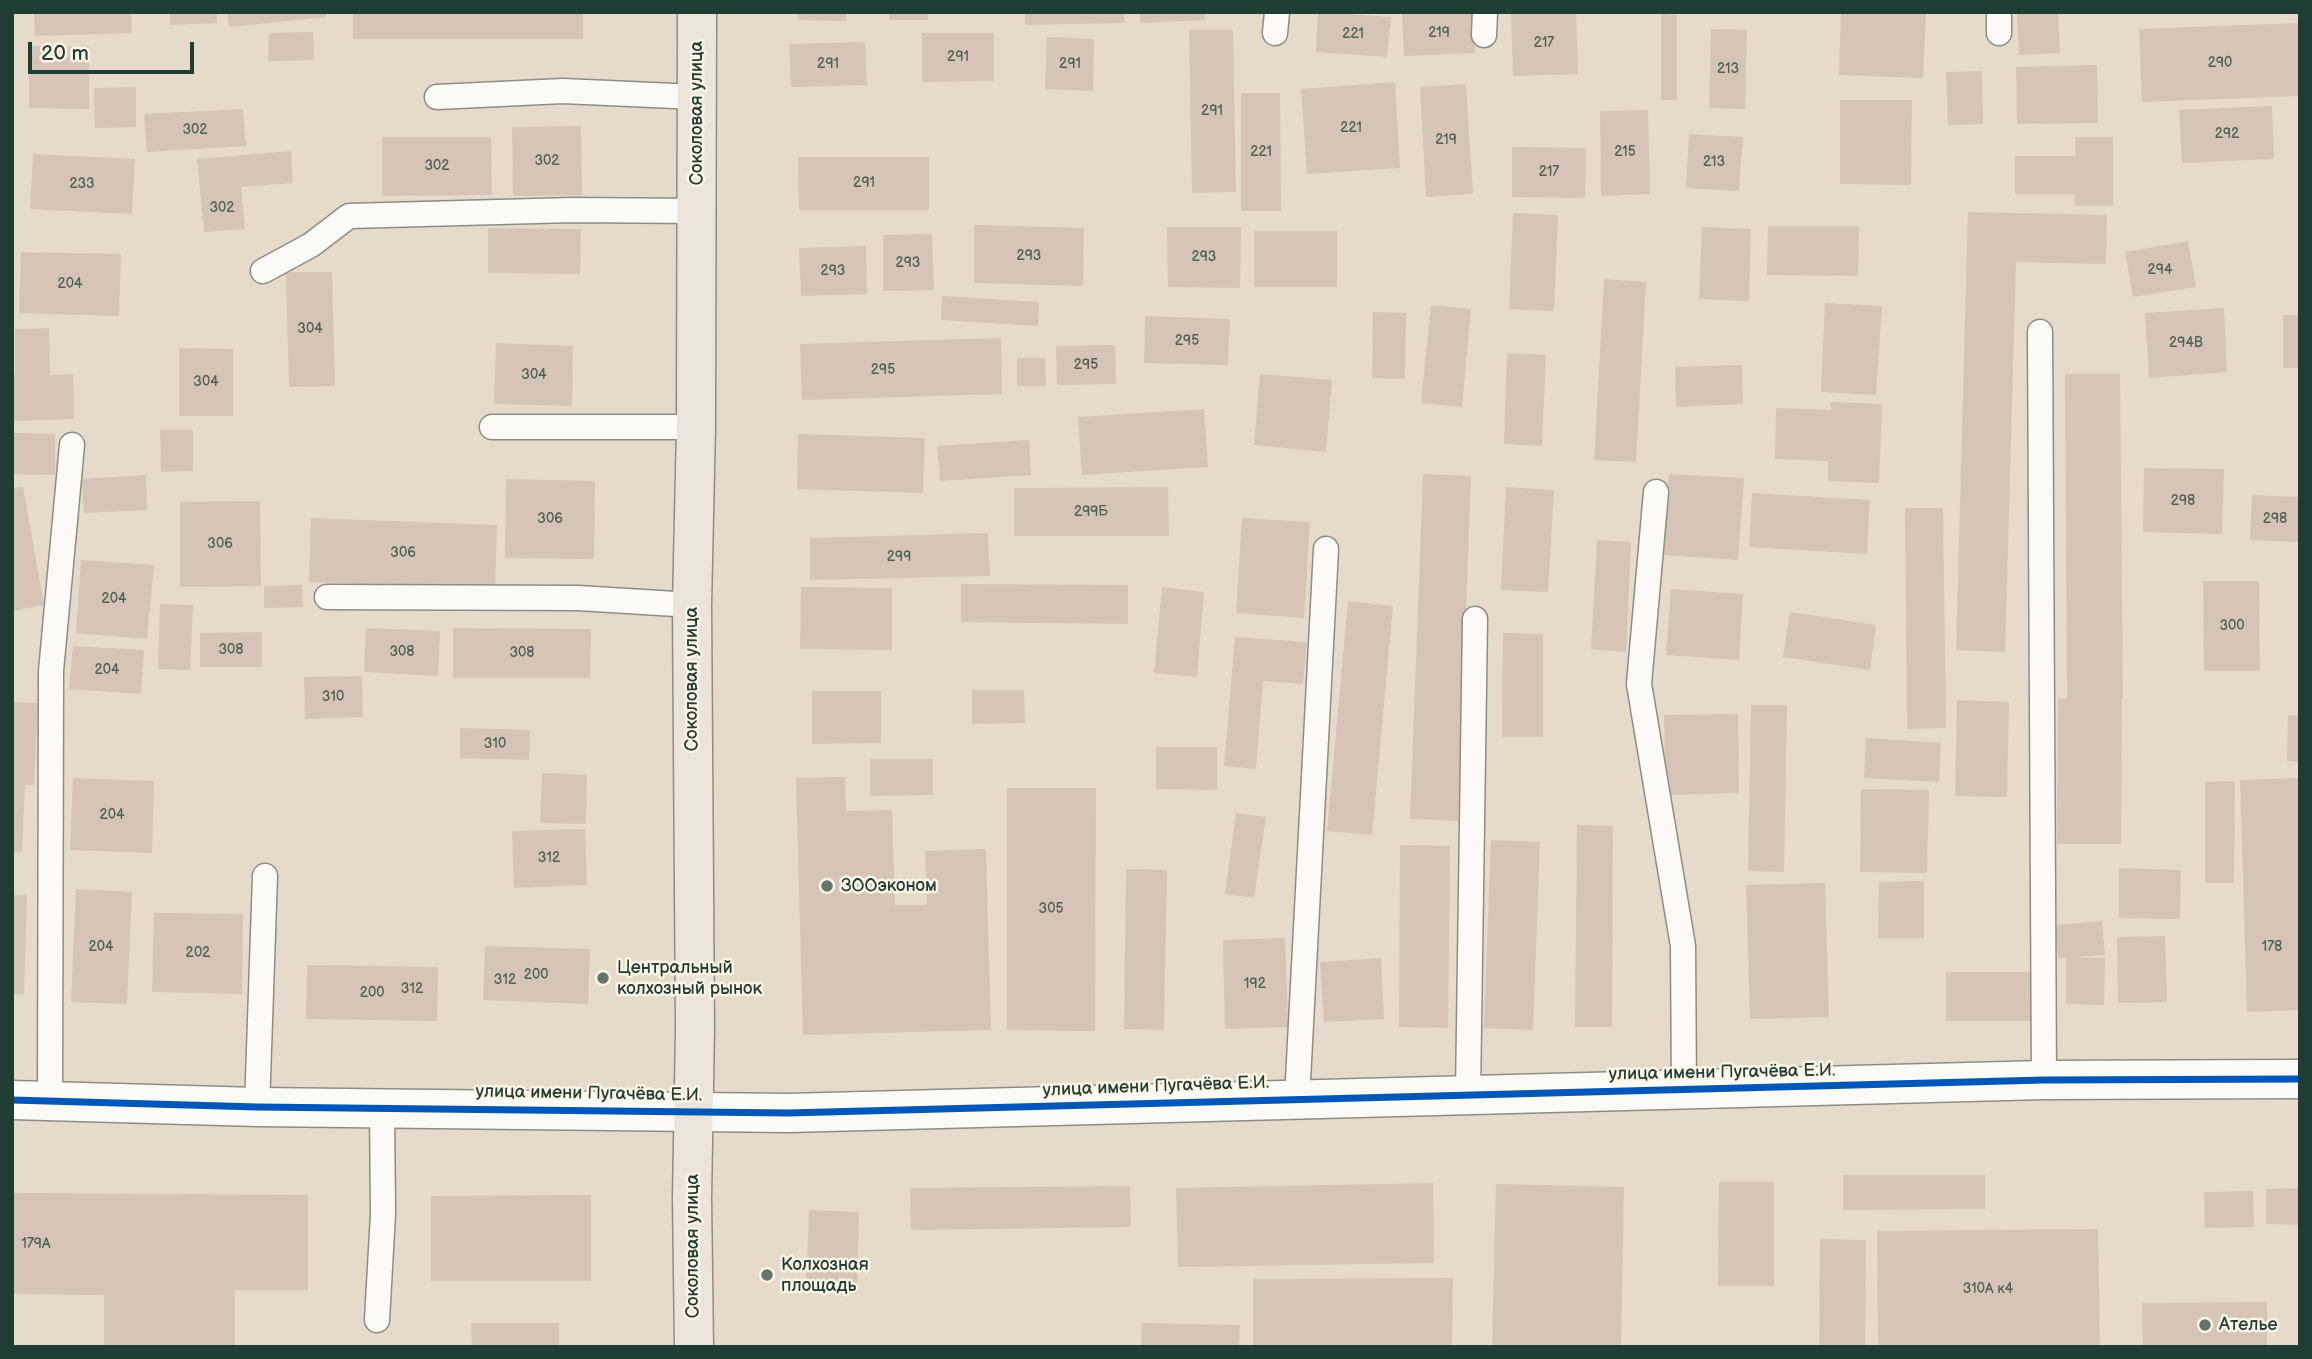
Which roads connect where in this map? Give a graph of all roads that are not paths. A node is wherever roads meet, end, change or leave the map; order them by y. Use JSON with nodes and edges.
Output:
{"nodes":[{"id":1,"x":697,"y":12,"type":"edge"},
{"id":2,"x":437,"y":97,"type":"dead end"},
{"id":3,"x":697,"y":97,"type":"junction"},
{"id":4,"x":696,"y":211,"type":"junction"},
{"id":5,"x":263,"y":271,"type":"dead end"},
{"id":6,"x":2040,"y":332,"type":"dead end"},
{"id":7,"x":492,"y":427,"type":"dead end"},
{"id":8,"x":696,"y":427,"type":"junction"},
{"id":9,"x":72,"y":445,"type":"dead end"},
{"id":10,"x":1656,"y":492,"type":"dead end"},
{"id":11,"x":1326,"y":549,"type":"dead end"},
{"id":12,"x":327,"y":597,"type":"dead end"},
{"id":13,"x":692,"y":605,"type":"junction"},
{"id":14,"x":1475,"y":619,"type":"dead end"},
{"id":15,"x":265,"y":876,"type":"dead end"},
{"id":16,"x":2300,"y":1079,"type":"edge"},
{"id":17,"x":2044,"y":1080,"type":"junction"},
{"id":18,"x":1684,"y":1090,"type":"junction"},
{"id":19,"x":1468,"y":1094,"type":"junction"},
{"id":20,"x":1297,"y":1098,"type":"junction"},
{"id":21,"x":12,"y":1100,"type":"edge"},
{"id":22,"x":50,"y":1102,"type":"junction"},
{"id":23,"x":257,"y":1107,"type":"junction"},
{"id":24,"x":382,"y":1107,"type":"junction"},
{"id":25,"x":694,"y":1111,"type":"junction"},
{"id":26,"x":377,"y":1320,"type":"dead end"},
{"id":27,"x":694,"y":1347,"type":"edge"}],
"edges":[{"from":1,"to":3,"type":"main road","name":"Соколовая улица"},
{"from":2,"to":3,"type":"lane"},
{"from":3,"to":4,"type":"main road","name":"Соколовая улица"},
{"from":4,"to":5,"type":"lane"},
{"from":4,"to":8,"type":"main road","name":"Соколовая улица"},
{"from":6,"to":17,"type":"lane"},
{"from":7,"to":8,"type":"lane"},
{"from":8,"to":13,"type":"main road","name":"Соколовая улица"},
{"from":9,"to":22,"type":"lane"},
{"from":10,"to":18,"type":"lane"},
{"from":11,"to":20,"type":"lane"},
{"from":12,"to":13,"type":"lane"},
{"from":13,"to":25,"type":"main road","name":"Соколовая улица"},
{"from":14,"to":19,"type":"lane"},
{"from":15,"to":23,"type":"lane"},
{"from":16,"to":17,"type":"street","name":"улица имени Пугачёва Е.И."},
{"from":17,"to":18,"type":"street","name":"улица имени Пугачёва Е.И."},
{"from":18,"to":19,"type":"street","name":"улица имени Пугачёва Е.И."},
{"from":19,"to":20,"type":"street","name":"улица имени Пугачёва Е.И."},
{"from":20,"to":25,"type":"street","name":"улица имени Пугачёва Е.И."},
{"from":21,"to":22,"type":"street","name":"улица имени Пугачёва Е.И."},
{"from":22,"to":23,"type":"street","name":"улица имени Пугачёва Е.И."},
{"from":23,"to":24,"type":"street","name":"улица имени Пугачёва Е.И."},
{"from":24,"to":25,"type":"street","name":"улица имени Пугачёва Е.И."},
{"from":24,"to":26,"type":"lane"},
{"from":25,"to":27,"type":"main road","name":"Соколовая улица"}]}
